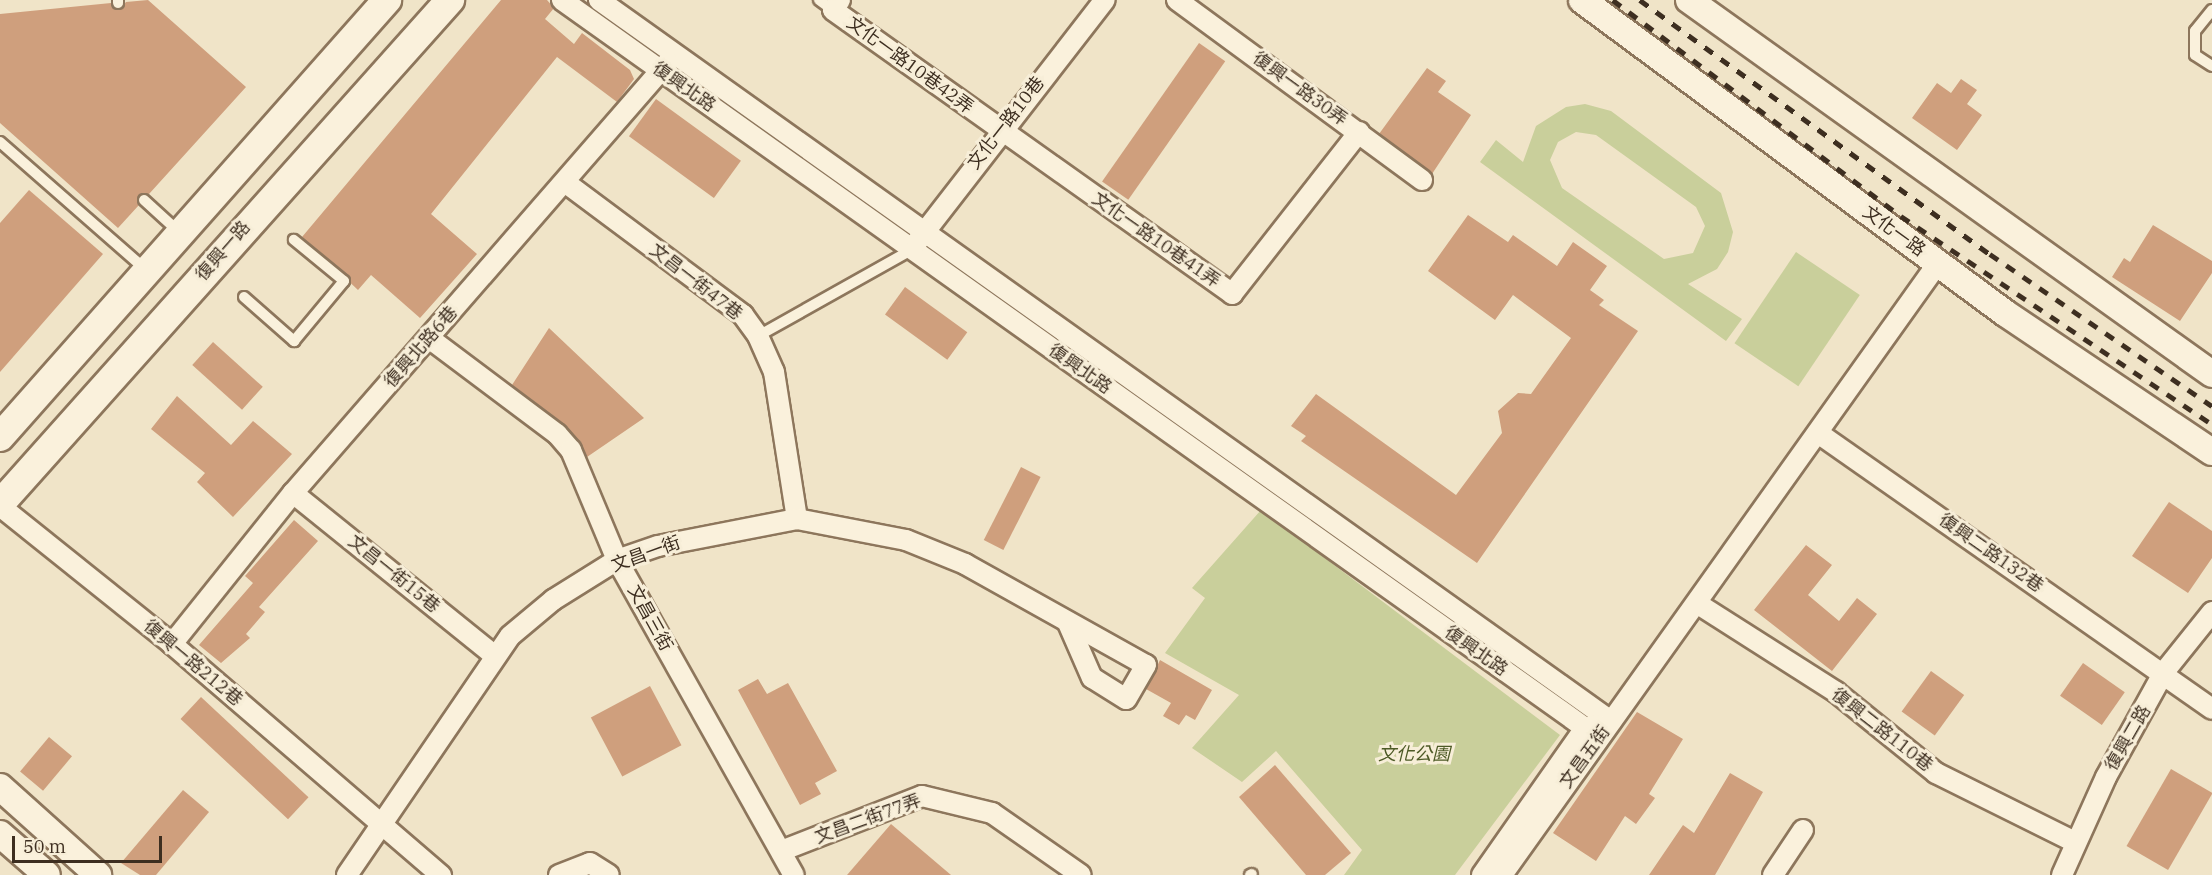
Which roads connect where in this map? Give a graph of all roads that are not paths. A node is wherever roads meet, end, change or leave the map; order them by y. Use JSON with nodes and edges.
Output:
{"nodes":[{"id":1,"x":450,"y":0,"type":"edge"},
{"id":2,"x":562,"y":0,"type":"edge"},
{"id":3,"x":599,"y":0,"type":"edge"},
{"id":4,"x":1105,"y":0,"type":"edge"},
{"id":5,"x":1177,"y":0,"type":"edge"},
{"id":6,"x":1582,"y":0,"type":"edge"},
{"id":7,"x":1689,"y":0,"type":"edge"},
{"id":8,"x":831,"y":3,"type":"edge"},
{"id":9,"x":382,"y":5,"type":"edge"},
{"id":10,"x":2212,"y":10,"type":"edge"},
{"id":11,"x":417,"y":36,"type":"junction"},
{"id":12,"x":674,"y":53,"type":"junction"},
{"id":13,"x":2212,"y":66,"type":"edge"},
{"id":14,"x":661,"y":70,"type":"junction"},
{"id":15,"x":1000,"y":129,"type":"junction"},
{"id":16,"x":1359,"y":132,"type":"junction"},
{"id":17,"x":0,"y":142,"type":"edge"},
{"id":18,"x":838,"y":171,"type":"junction"},
{"id":19,"x":1422,"y":180,"type":"dead end"},
{"id":20,"x":566,"y":183,"type":"junction"},
{"id":21,"x":826,"y":188,"type":"junction"},
{"id":22,"x":144,"y":200,"type":"dead end"},
{"id":23,"x":178,"y":231,"type":"junction"},
{"id":24,"x":924,"y":231,"type":"junction"},
{"id":25,"x":294,"y":240,"type":"dead end"},
{"id":26,"x":913,"y":249,"type":"junction"},
{"id":27,"x":1938,"y":263,"type":"junction"},
{"id":28,"x":145,"y":269,"type":"junction"},
{"id":29,"x":244,"y":297,"type":"dead end"},
{"id":30,"x":758,"y":336,"type":"junction"},
{"id":31,"x":429,"y":338,"type":"junction"},
{"id":32,"x":2212,"y":374,"type":"edge"},
{"id":33,"x":1150,"y":393,"type":"junction"},
{"id":34,"x":1138,"y":410,"type":"junction"},
{"id":35,"x":1818,"y":433,"type":"junction"},
{"id":36,"x":0,"y":437,"type":"edge"},
{"id":37,"x":2212,"y":452,"type":"edge"},
{"id":38,"x":293,"y":493,"type":"junction"},
{"id":39,"x":0,"y":505,"type":"edge"},
{"id":40,"x":797,"y":519,"type":"junction"},
{"id":41,"x":1363,"y":544,"type":"junction"},
{"id":42,"x":617,"y":560,"type":"junction"},
{"id":43,"x":1351,"y":561,"type":"junction"},
{"id":44,"x":1698,"y":604,"type":"junction"},
{"id":45,"x":2212,"y":612,"type":"edge"},
{"id":46,"x":1068,"y":623,"type":"dead end"},
{"id":47,"x":172,"y":644,"type":"junction"},
{"id":48,"x":495,"y":656,"type":"junction"},
{"id":49,"x":2164,"y":672,"type":"junction"},
{"id":50,"x":2212,"y":709,"type":"edge"},
{"id":51,"x":1611,"y":721,"type":"junction"},
{"id":52,"x":1592,"y":733,"type":"junction"},
{"id":53,"x":0,"y":787,"type":"edge"},
{"id":54,"x":381,"y":825,"type":"junction"},
{"id":55,"x":1803,"y":830,"type":"dead end"},
{"id":56,"x":0,"y":834,"type":"edge"},
{"id":57,"x":2075,"y":842,"type":"junction"},
{"id":58,"x":781,"y":851,"type":"junction"},
{"id":59,"x":47,"y":875,"type":"edge"},
{"id":60,"x":98,"y":875,"type":"edge"},
{"id":61,"x":347,"y":875,"type":"edge"},
{"id":62,"x":441,"y":875,"type":"edge"},
{"id":63,"x":560,"y":875,"type":"edge"},
{"id":64,"x":609,"y":875,"type":"edge"},
{"id":65,"x":794,"y":875,"type":"edge"},
{"id":66,"x":1081,"y":875,"type":"edge"},
{"id":67,"x":1482,"y":875,"type":"edge"},
{"id":68,"x":1502,"y":875,"type":"edge"},
{"id":69,"x":1773,"y":875,"type":"edge"},
{"id":70,"x":2062,"y":875,"type":"edge"}],
"edges":[{"from":1,"to":11,"type":"main road","name":"復興一路"},
{"from":2,"to":14,"type":"street","name":"復興北路"},
{"from":3,"to":12,"type":"street","name":"復興北路"},
{"from":4,"to":15,"type":"street","name":"文化一路10巷"},
{"from":5,"to":16,"type":"street","name":"復興一路30弄"},
{"from":6,"to":27,"type":"street","name":"文化一路"},
{"from":7,"to":32,"type":"street"},
{"from":8,"to":15,"type":"street","name":"文化一路10巷42弄"},
{"from":9,"to":11,"type":"main road"},
{"from":9,"to":23,"type":"main road"},
{"from":10,"to":13,"type":"lane"},
{"from":11,"to":39,"type":"main road","name":"復興一路"},
{"from":12,"to":14,"type":"street","name":"復興北路6巷"},
{"from":12,"to":18,"type":"street","name":"復興北路"},
{"from":14,"to":20,"type":"street","name":"復興北路6巷"},
{"from":14,"to":21,"type":"street","name":"復興北路"},
{"from":15,"to":16,"type":"street","name":"文化一路10巷41弄"},
{"from":15,"to":24,"type":"street","name":"文化一路10巷"},
{"from":16,"to":19,"type":"street","name":"復興一路30弄"},
{"from":17,"to":28,"type":"lane"},
{"from":18,"to":21,"type":"street"},
{"from":18,"to":24,"type":"street","name":"復興北路"},
{"from":20,"to":30,"type":"street","name":"文昌一街47巷"},
{"from":20,"to":31,"type":"street","name":"復興北路6巷"},
{"from":21,"to":26,"type":"street","name":"復興北路"},
{"from":22,"to":23,"type":"lane"},
{"from":23,"to":28,"type":"main road"},
{"from":24,"to":26,"type":"street","name":"文化一路10巷"},
{"from":24,"to":33,"type":"street","name":"復興北路"},
{"from":25,"to":29,"type":"lane"},
{"from":26,"to":30,"type":"lane"},
{"from":26,"to":34,"type":"street","name":"復興北路"},
{"from":27,"to":35,"type":"street"},
{"from":27,"to":37,"type":"street","name":"文化一路"},
{"from":28,"to":36,"type":"main road"},
{"from":30,"to":40,"type":"street","name":"文昌一街47巷"},
{"from":31,"to":38,"type":"street","name":"復興北路6巷"},
{"from":31,"to":42,"type":"street","name":"文昌三街"},
{"from":33,"to":34,"type":"street"},
{"from":33,"to":41,"type":"street","name":"復興北路"},
{"from":34,"to":43,"type":"street","name":"復興北路"},
{"from":35,"to":44,"type":"street"},
{"from":35,"to":49,"type":"street","name":"復興二路132巷"},
{"from":38,"to":47,"type":"street","name":"復興北路6巷"},
{"from":38,"to":48,"type":"street","name":"文昌一街15巷"},
{"from":39,"to":47,"type":"street","name":"復興一路212巷"},
{"from":40,"to":42,"type":"street","name":"文昌一街"},
{"from":40,"to":46,"type":"street","name":"文昌一街"},
{"from":41,"to":43,"type":"street"},
{"from":41,"to":51,"type":"street","name":"復興北路"},
{"from":42,"to":48,"type":"street","name":"文昌一街"},
{"from":42,"to":58,"type":"street","name":"文昌三街"},
{"from":43,"to":52,"type":"street","name":"復興北路"},
{"from":44,"to":51,"type":"street"},
{"from":44,"to":57,"type":"street","name":"復興二路110巷"},
{"from":45,"to":49,"type":"street","name":"復興二路"},
{"from":47,"to":54,"type":"street","name":"復興一路212巷"},
{"from":48,"to":54,"type":"street","name":"文昌一街"},
{"from":49,"to":50,"type":"street","name":"復興二路132巷"},
{"from":49,"to":57,"type":"street","name":"復興二路"},
{"from":51,"to":52,"type":"street","name":"文昌五街"},
{"from":52,"to":67,"type":"street","name":"文昌五街"},
{"from":52,"to":68,"type":"street","name":"文昌五街"},
{"from":53,"to":60,"type":"street"},
{"from":54,"to":61,"type":"street","name":"文昌一街"},
{"from":54,"to":62,"type":"street","name":"復興一路212巷"},
{"from":55,"to":69,"type":"street"},
{"from":56,"to":59,"type":"street"},
{"from":57,"to":70,"type":"street","name":"復興二路"},
{"from":58,"to":65,"type":"street","name":"文昌三街"},
{"from":58,"to":66,"type":"street","name":"文昌二街77弄"},
{"from":63,"to":64,"type":"street"}]}
